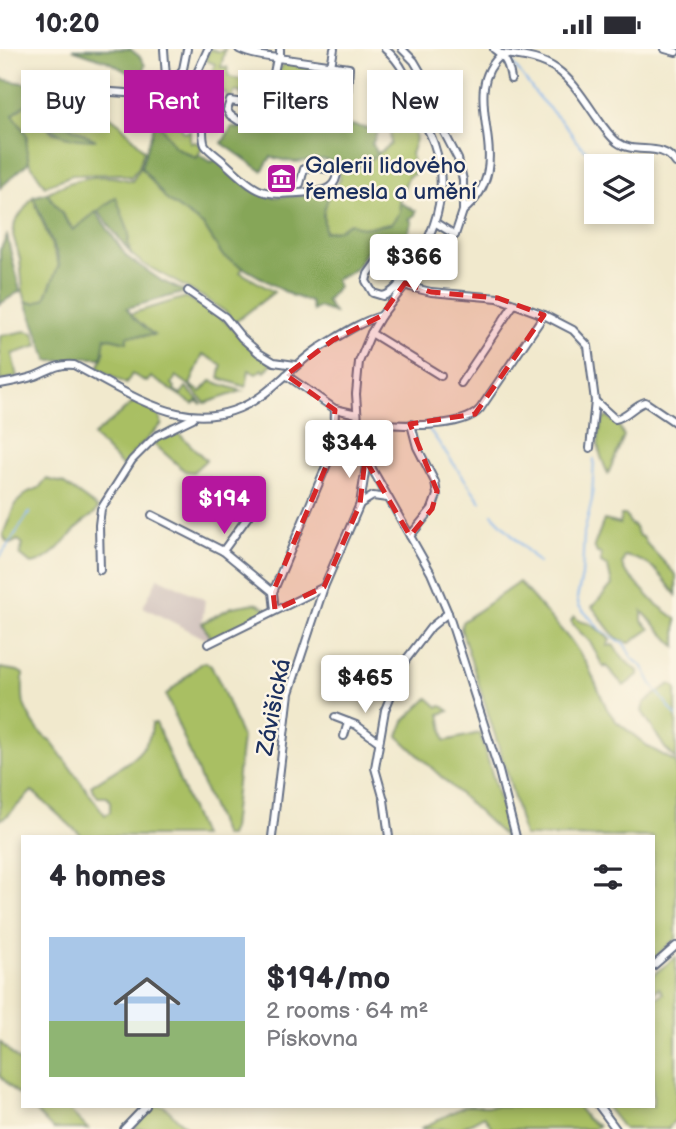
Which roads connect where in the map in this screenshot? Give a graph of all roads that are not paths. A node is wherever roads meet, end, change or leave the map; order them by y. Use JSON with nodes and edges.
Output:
{"nodes":[{"id":1,"x":164,"y":49,"type":"edge"},
{"id":2,"x":187,"y":49,"type":"edge"},
{"id":3,"x":208,"y":49,"type":"edge"},
{"id":4,"x":239,"y":49,"type":"edge"},
{"id":5,"x":280,"y":49,"type":"edge"},
{"id":6,"x":334,"y":49,"type":"edge"},
{"id":7,"x":385,"y":49,"type":"edge"},
{"id":8,"x":402,"y":49,"type":"edge"},
{"id":9,"x":494,"y":49,"type":"edge"},
{"id":10,"x":665,"y":49,"type":"edge"},
{"id":11,"x":676,"y":52,"type":"edge"},
{"id":12,"x":502,"y":54,"type":"junction"},
{"id":13,"x":276,"y":58,"type":"junction"},
{"id":14,"x":331,"y":66,"type":"junction"},
{"id":15,"x":166,"y":70,"type":"edge"},
{"id":16,"x":182,"y":70,"type":"edge"},
{"id":17,"x":198,"y":70,"type":"edge"},
{"id":18,"x":274,"y":70,"type":"edge"},
{"id":19,"x":349,"y":70,"type":"edge"},
{"id":20,"x":511,"y":79,"type":"dead end"},
{"id":21,"x":238,"y":102,"type":"edge"},
{"id":22,"x":238,"y":120,"type":"edge"},
{"id":23,"x":203,"y":133,"type":"edge"},
{"id":24,"x":676,"y":163,"type":"edge"},
{"id":25,"x":282,"y":194,"type":"junction"},
{"id":26,"x":463,"y":211,"type":"junction"},
{"id":27,"x":436,"y":223,"type":"junction"},
{"id":28,"x":455,"y":235,"type":"junction"},
{"id":29,"x":380,"y":257,"type":"dead end"},
{"id":30,"x":405,"y":283,"type":"junction"},
{"id":31,"x":398,"y":289,"type":"junction"},
{"id":32,"x":188,"y":291,"type":"dead end"},
{"id":33,"x":514,"y":304,"type":"junction"},
{"id":34,"x":544,"y":315,"type":"junction"},
{"id":35,"x":381,"y":316,"type":"junction"},
{"id":36,"x":371,"y":333,"type":"junction"},
{"id":37,"x":295,"y":365,"type":"junction"},
{"id":38,"x":286,"y":375,"type":"junction"},
{"id":39,"x":441,"y":376,"type":"dead end"},
{"id":40,"x":461,"y":383,"type":"dead end"},
{"id":41,"x":0,"y":384,"type":"edge"},
{"id":42,"x":595,"y":401,"type":"junction"},
{"id":43,"x":335,"y":409,"type":"junction"},
{"id":44,"x":170,"y":412,"type":"junction"},
{"id":45,"x":357,"y":414,"type":"junction"},
{"id":46,"x":195,"y":417,"type":"junction"},
{"id":47,"x":358,"y":422,"type":"junction"},
{"id":48,"x":676,"y":423,"type":"edge"},
{"id":49,"x":411,"y":424,"type":"junction"},
{"id":50,"x":174,"y":426,"type":"junction"},
{"id":51,"x":590,"y":448,"type":"dead end"},
{"id":52,"x":367,"y":460,"type":"junction"},
{"id":53,"x":211,"y":483,"type":"dead end"},
{"id":54,"x":387,"y":498,"type":"junction"},
{"id":55,"x":360,"y":504,"type":"junction"},
{"id":56,"x":152,"y":515,"type":"dead end"},
{"id":57,"x":410,"y":536,"type":"junction"},
{"id":58,"x":223,"y":551,"type":"junction"},
{"id":59,"x":100,"y":570,"type":"dead end"},
{"id":60,"x":324,"y":587,"type":"junction"},
{"id":61,"x":273,"y":592,"type":"junction"},
{"id":62,"x":275,"y":610,"type":"junction"},
{"id":63,"x":449,"y":613,"type":"junction"},
{"id":64,"x":208,"y":644,"type":"dead end"},
{"id":65,"x":335,"y":717,"type":"dead end"},
{"id":66,"x":348,"y":722,"type":"junction"},
{"id":67,"x":344,"y":736,"type":"dead end"},
{"id":68,"x":378,"y":741,"type":"junction"},
{"id":69,"x":272,"y":835,"type":"edge"},
{"id":70,"x":389,"y":835,"type":"edge"},
{"id":71,"x":515,"y":835,"type":"edge"},
{"id":72,"x":676,"y":946,"type":"edge"},
{"id":73,"x":655,"y":964,"type":"edge"},
{"id":74,"x":144,"y":1108,"type":"edge"},
{"id":75,"x":600,"y":1108,"type":"edge"},
{"id":76,"x":124,"y":1129,"type":"edge"},
{"id":77,"x":616,"y":1129,"type":"edge"}],
"edges":[{"from":1,"to":15,"type":"street"},
{"from":2,"to":16,"type":"street"},
{"from":3,"to":17,"type":"street"},
{"from":4,"to":13,"type":"street"},
{"from":5,"to":13,"type":"street"},
{"from":6,"to":14,"type":"street"},
{"from":7,"to":27,"type":"street"},
{"from":8,"to":26,"type":"street"},
{"from":9,"to":12,"type":"street"},
{"from":10,"to":11,"type":"street"},
{"from":12,"to":20,"type":"street"},
{"from":12,"to":24,"type":"street"},
{"from":12,"to":26,"type":"street"},
{"from":13,"to":14,"type":"street"},
{"from":13,"to":18,"type":"street"},
{"from":14,"to":19,"type":"street"},
{"from":21,"to":22,"type":"street"},
{"from":23,"to":25,"type":"street"},
{"from":25,"to":25,"type":"street"},
{"from":26,"to":28,"type":"street"},
{"from":27,"to":28,"type":"street"},
{"from":27,"to":31,"type":"street"},
{"from":28,"to":30,"type":"street"},
{"from":29,"to":31,"type":"street"},
{"from":30,"to":31,"type":"street"},
{"from":30,"to":33,"type":"street"},
{"from":31,"to":35,"type":"street","name":"Závišická"},
{"from":32,"to":37,"type":"street"},
{"from":33,"to":34,"type":"street"},
{"from":33,"to":40,"type":"street"},
{"from":34,"to":42,"type":"street"},
{"from":34,"to":49,"type":"street"},
{"from":35,"to":36,"type":"street","name":"Závišická"},
{"from":35,"to":37,"type":"street"},
{"from":36,"to":39,"type":"street"},
{"from":36,"to":45,"type":"street","name":"Závišická"},
{"from":37,"to":38,"type":"street"},
{"from":38,"to":43,"type":"street"},
{"from":38,"to":46,"type":"street"},
{"from":41,"to":44,"type":"street"},
{"from":42,"to":48,"type":"street"},
{"from":42,"to":51,"type":"street"},
{"from":43,"to":45,"type":"street"},
{"from":43,"to":61,"type":"street"},
{"from":44,"to":46,"type":"street"},
{"from":44,"to":50,"type":"street"},
{"from":45,"to":47,"type":"street","name":"Závišická"},
{"from":46,"to":50,"type":"street"},
{"from":47,"to":49,"type":"street"},
{"from":47,"to":52,"type":"street","name":"Závišická"},
{"from":49,"to":57,"type":"street"},
{"from":50,"to":59,"type":"street"},
{"from":52,"to":54,"type":"street"},
{"from":52,"to":55,"type":"street","name":"Závišická"},
{"from":53,"to":58,"type":"street"},
{"from":54,"to":55,"type":"street"},
{"from":54,"to":57,"type":"street"},
{"from":55,"to":60,"type":"street","name":"Závišická"},
{"from":56,"to":58,"type":"street"},
{"from":57,"to":63,"type":"street"},
{"from":58,"to":61,"type":"street"},
{"from":60,"to":62,"type":"street"},
{"from":60,"to":69,"type":"street","name":"Závišická"},
{"from":61,"to":62,"type":"street"},
{"from":62,"to":64,"type":"street"},
{"from":63,"to":68,"type":"street"},
{"from":63,"to":71,"type":"street"},
{"from":65,"to":66,"type":"street"},
{"from":66,"to":67,"type":"street"},
{"from":66,"to":68,"type":"street"},
{"from":68,"to":70,"type":"street"},
{"from":72,"to":73,"type":"street"},
{"from":74,"to":76,"type":"street"},
{"from":75,"to":77,"type":"street"}]}
